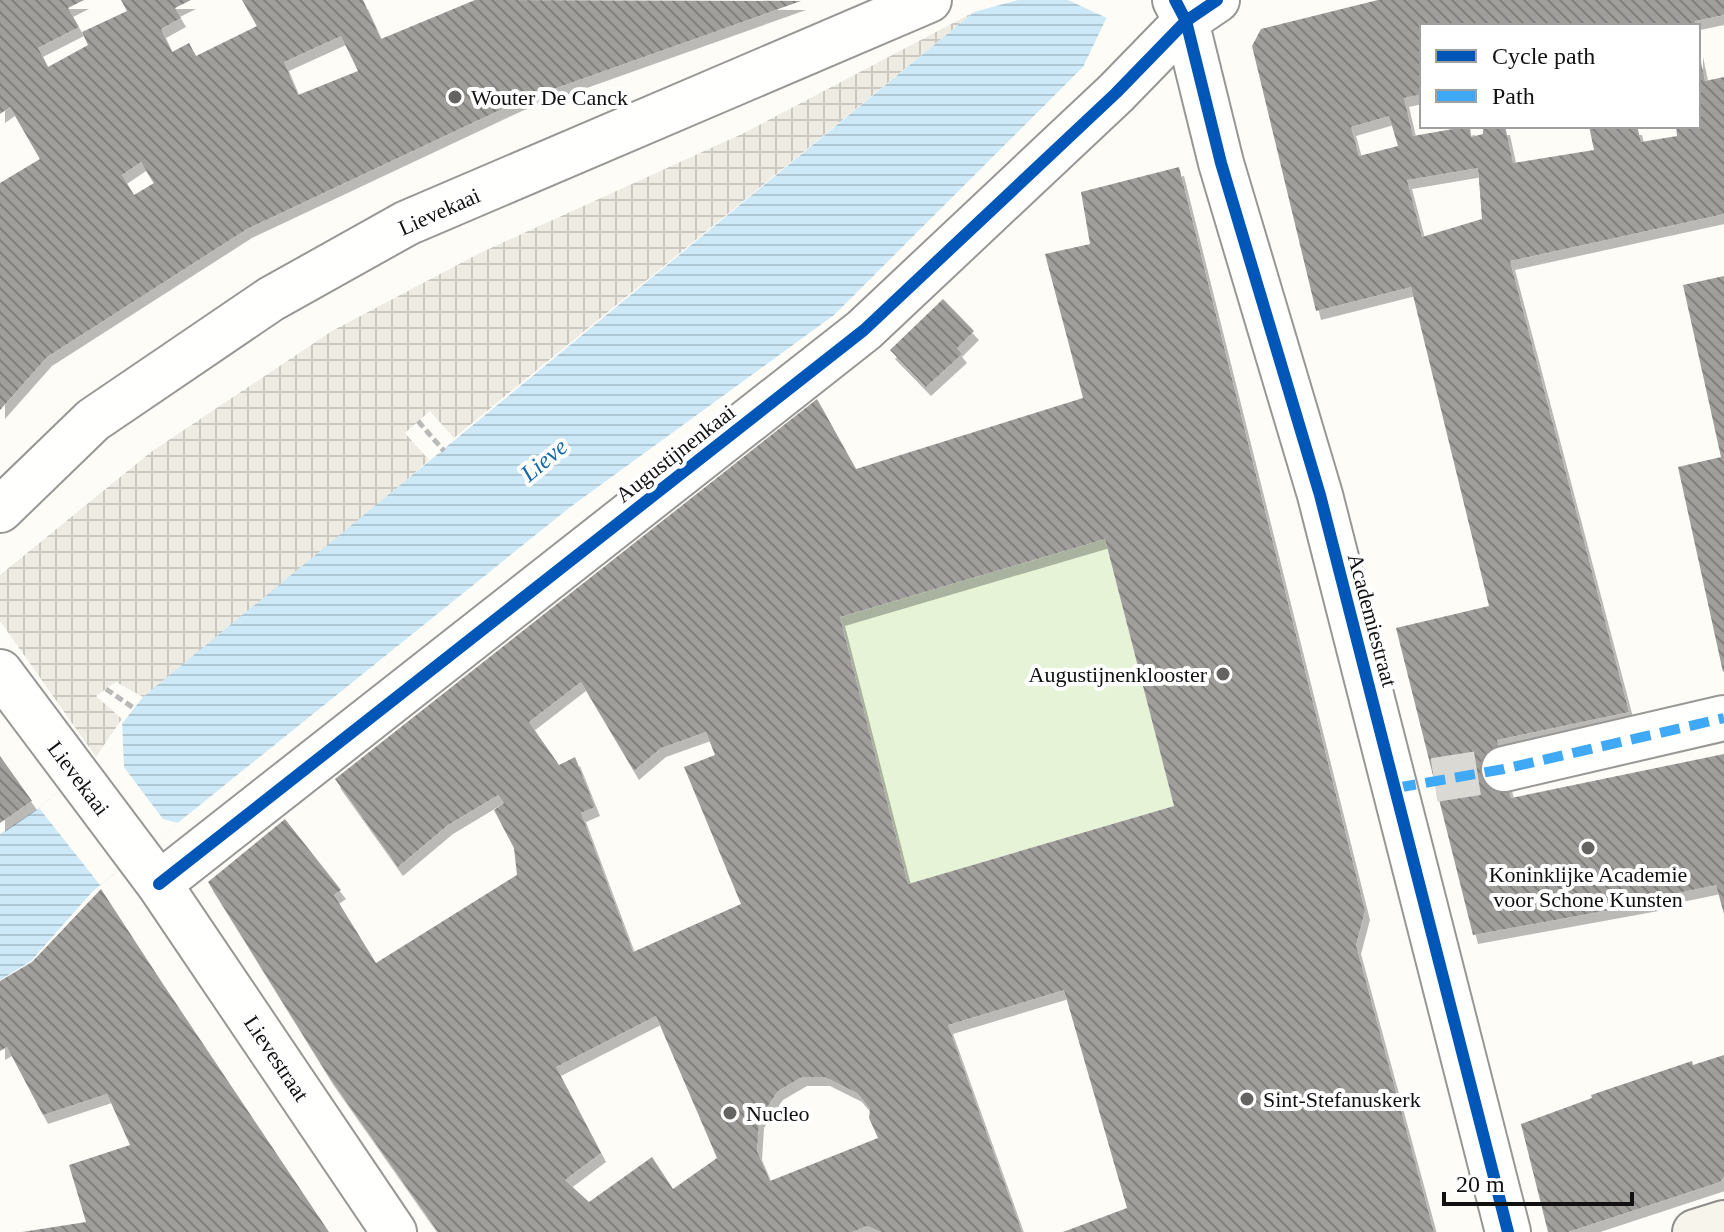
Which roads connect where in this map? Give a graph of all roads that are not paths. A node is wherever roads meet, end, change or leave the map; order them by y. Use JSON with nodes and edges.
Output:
{"nodes":[{"id":1,"x":929,"y":0,"type":"edge"},
{"id":2,"x":1193,"y":7,"type":"edge"},
{"id":3,"x":0,"y":510,"type":"edge"},
{"id":4,"x":0,"y":672,"type":"edge"},
{"id":5,"x":1724,"y":718,"type":"edge"},
{"id":6,"x":1504,"y":769,"type":"tunnel mouth"},
{"id":7,"x":149,"y":870,"type":"junction"},
{"id":8,"x":1724,"y":1223,"type":"edge"},
{"id":9,"x":394,"y":1232,"type":"edge"},
{"id":10,"x":1508,"y":1232,"type":"edge"},
{"id":11,"x":1695,"y":1232,"type":"edge"}],
"edges":[{"from":1,"to":3,"type":"street","name":"Lievekaai"},
{"from":2,"to":7,"type":"street","name":"Augustijnenkaai"},
{"from":2,"to":10,"type":"street","name":"Academiestraat"},
{"from":4,"to":7,"type":"street","name":"Lievekaai"},
{"from":5,"to":6,"type":"street"},
{"from":7,"to":9,"type":"street","name":"Lievestraat"},
{"from":8,"to":11,"type":"street"}]}
